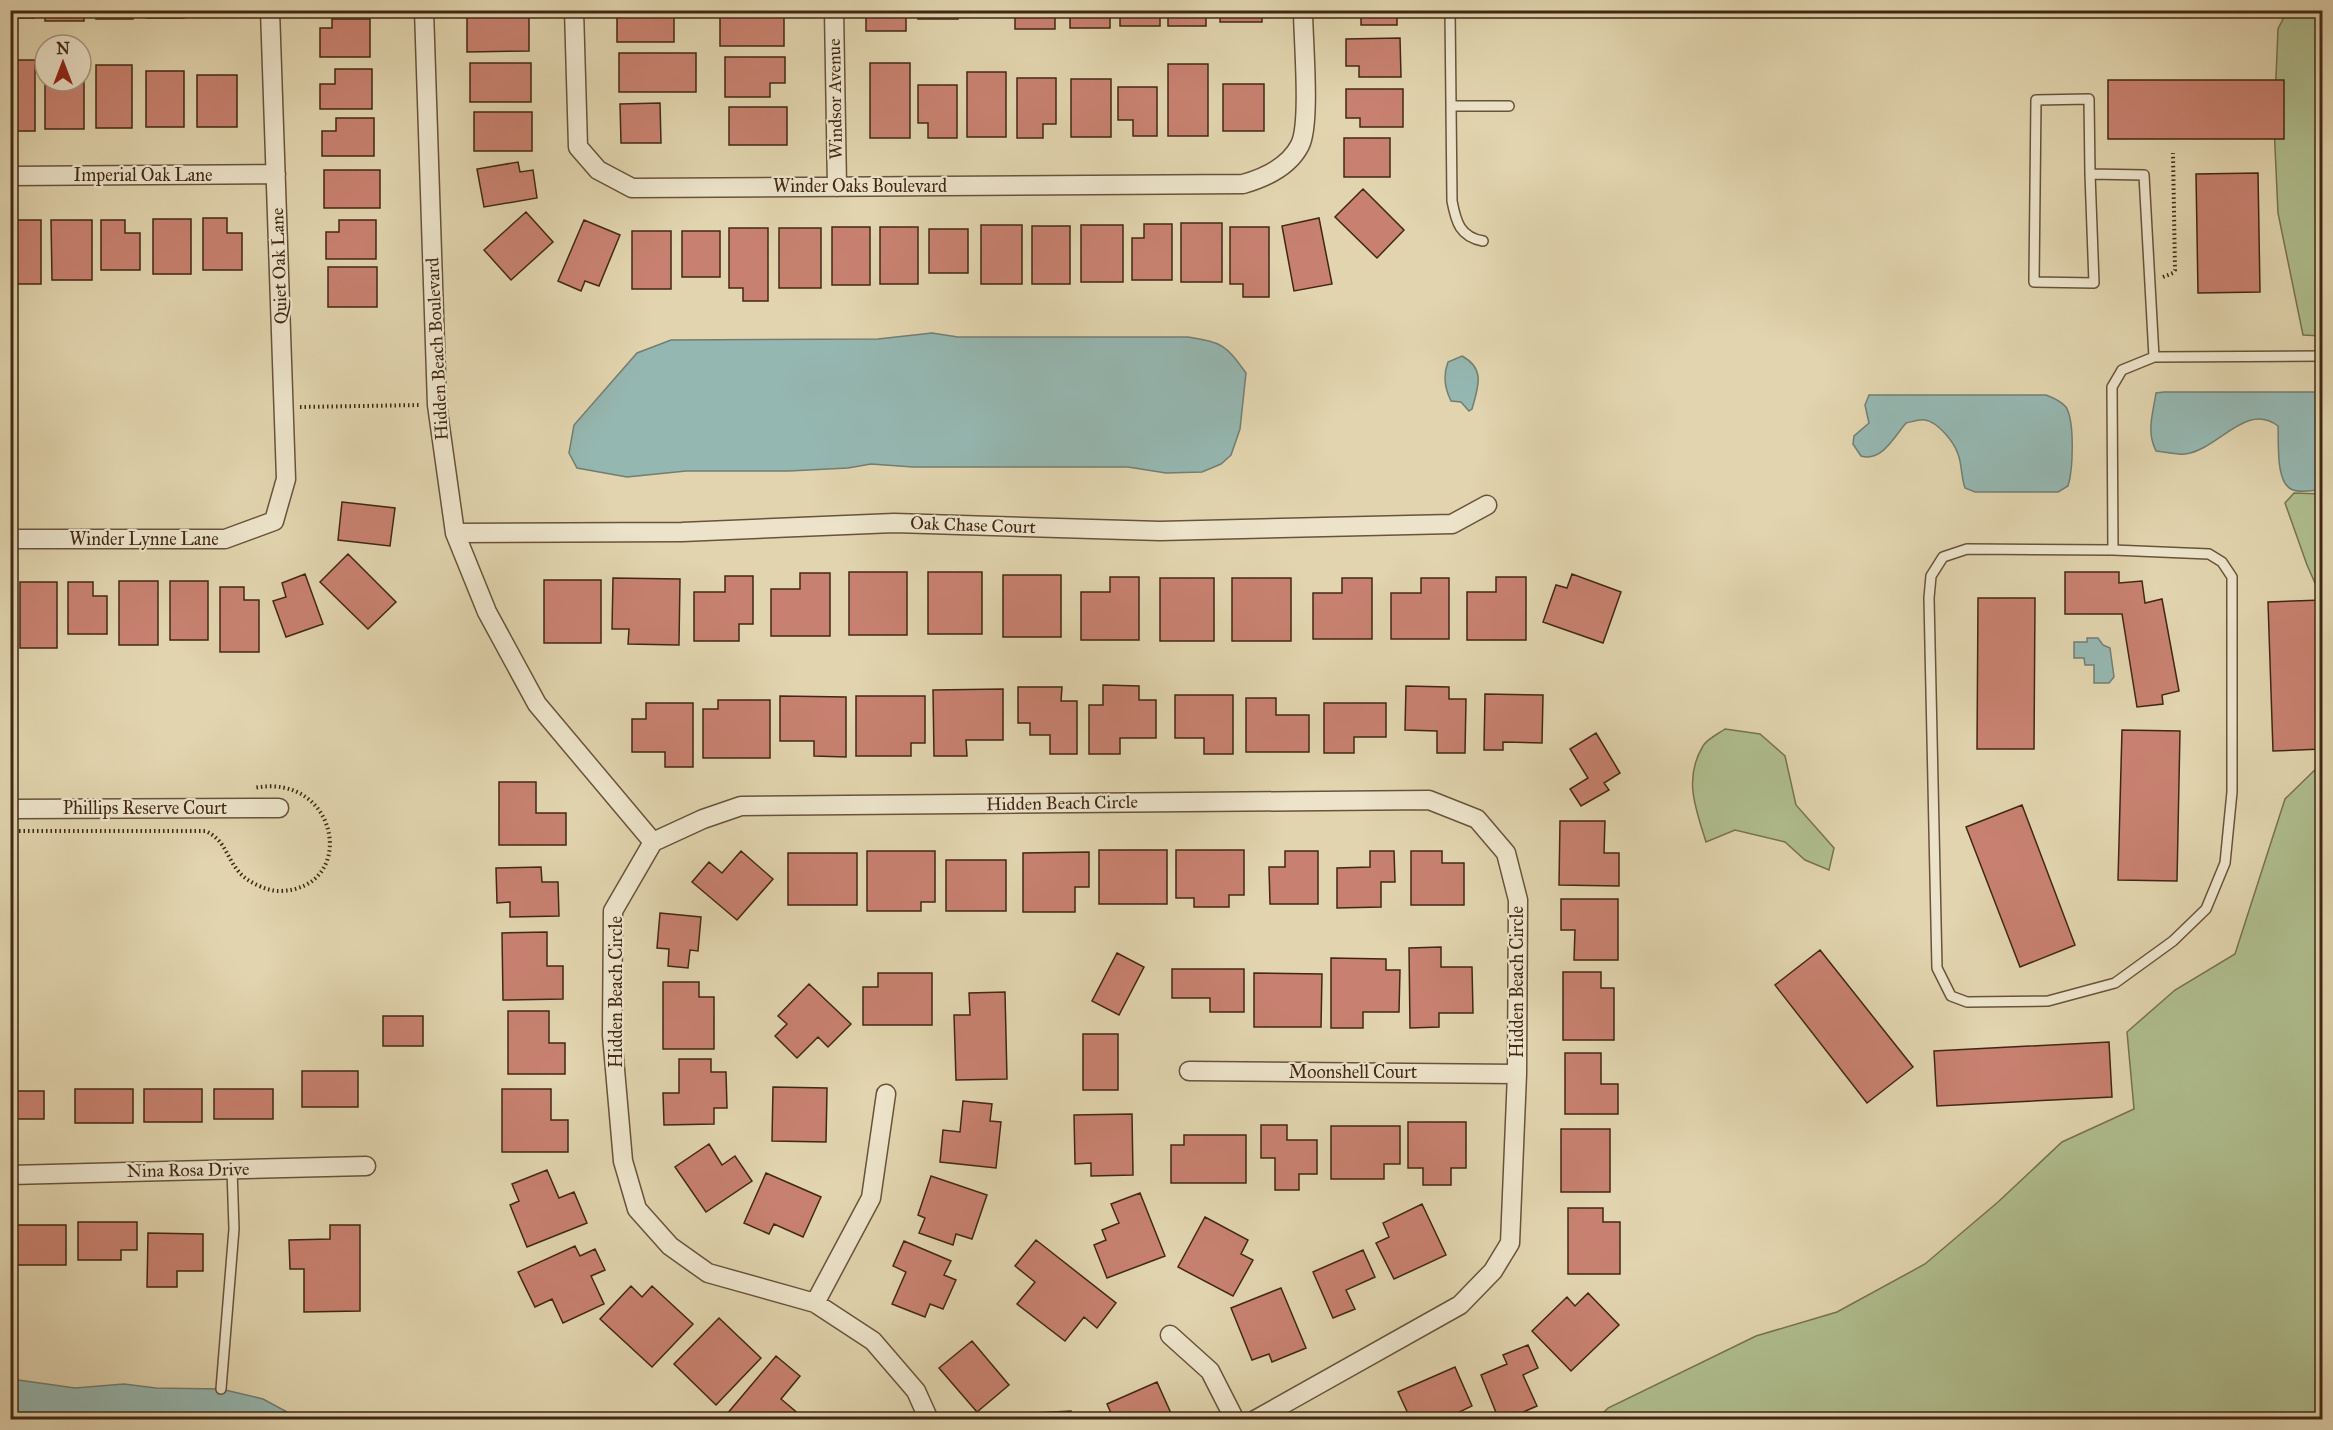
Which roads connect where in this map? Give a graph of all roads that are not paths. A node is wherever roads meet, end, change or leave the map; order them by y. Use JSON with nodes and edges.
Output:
{"nodes":[{"id":1,"x":270,"y":10,"type":"edge"},
{"id":2,"x":424,"y":10,"type":"edge"},
{"id":3,"x":574,"y":10,"type":"edge"},
{"id":4,"x":834,"y":10,"type":"edge"},
{"id":5,"x":1303,"y":10,"type":"edge"},
{"id":6,"x":1450,"y":10,"type":"edge"},
{"id":7,"x":1451,"y":106,"type":"junction"},
{"id":8,"x":1509,"y":106,"type":"dead end"},
{"id":9,"x":276,"y":174,"type":"junction"},
{"id":10,"x":2090,"y":174,"type":"junction"},
{"id":11,"x":10,"y":176,"type":"edge"},
{"id":12,"x":837,"y":187,"type":"junction"},
{"id":13,"x":1483,"y":241,"type":"dead end"},
{"id":14,"x":2322,"y":356,"type":"edge"},
{"id":15,"x":2154,"y":357,"type":"junction"},
{"id":16,"x":1487,"y":505,"type":"dead end"},
{"id":17,"x":274,"y":520,"type":"joint"},
{"id":18,"x":455,"y":533,"type":"junction"},
{"id":19,"x":10,"y":539,"type":"edge"},
{"id":20,"x":2113,"y":550,"type":"junction"},
{"id":21,"x":279,"y":808,"type":"dead end"},
{"id":22,"x":10,"y":809,"type":"edge"},
{"id":23,"x":653,"y":842,"type":"junction"},
{"id":24,"x":1190,"y":1071,"type":"dead end"},
{"id":25,"x":1517,"y":1074,"type":"junction"},
{"id":26,"x":886,"y":1094,"type":"dead end"},
{"id":27,"x":366,"y":1166,"type":"dead end"},
{"id":28,"x":232,"y":1169,"type":"junction"},
{"id":29,"x":10,"y":1174,"type":"edge"},
{"id":30,"x":815,"y":1303,"type":"junction"},
{"id":31,"x":1170,"y":1335,"type":"dead end"},
{"id":32,"x":221,"y":1389,"type":"dead end"},
{"id":33,"x":929,"y":1419,"type":"edge"},
{"id":34,"x":1235,"y":1419,"type":"edge"},
{"id":35,"x":1255,"y":1419,"type":"edge"}],
"edges":[{"from":1,"to":9,"type":"street","name":"Quiet Oak Lane"},
{"from":2,"to":18,"type":"street","name":"Hidden Beach Boulevard"},
{"from":3,"to":12,"type":"street","name":"Winder Oaks Boulevard"},
{"from":4,"to":12,"type":"street","name":"Windsor Avenue"},
{"from":5,"to":12,"type":"street","name":"Winder Oaks Boulevard"},
{"from":6,"to":7,"type":"lane"},
{"from":7,"to":8,"type":"lane"},
{"from":7,"to":13,"type":"lane"},
{"from":9,"to":11,"type":"street","name":"Imperial Oak Lane"},
{"from":9,"to":17,"type":"street","name":"Quiet Oak Lane"},
{"from":10,"to":10,"type":"lane"},
{"from":10,"to":15,"type":"lane"},
{"from":14,"to":15,"type":"lane"},
{"from":15,"to":20,"type":"lane"},
{"from":16,"to":18,"type":"street","name":"Oak Chase Court"},
{"from":17,"to":19,"type":"street","name":"Winder Lynne Lane"},
{"from":18,"to":23,"type":"street","name":"Hidden Beach Boulevard"},
{"from":20,"to":20,"type":"lane"},
{"from":21,"to":22,"type":"street","name":"Phillips Reserve Court"},
{"from":23,"to":25,"type":"street","name":"Hidden Beach Circle"},
{"from":23,"to":30,"type":"street","name":"Hidden Beach Circle"},
{"from":24,"to":25,"type":"street","name":"Moonshell Court"},
{"from":25,"to":35,"type":"street","name":"Hidden Beach Circle"},
{"from":26,"to":30,"type":"street"},
{"from":27,"to":28,"type":"street","name":"Nina Rosa Drive"},
{"from":28,"to":29,"type":"street","name":"Nina Rosa Drive"},
{"from":28,"to":32,"type":"lane"},
{"from":30,"to":33,"type":"street","name":"Hidden Beach Circle"},
{"from":31,"to":34,"type":"street"}]}
